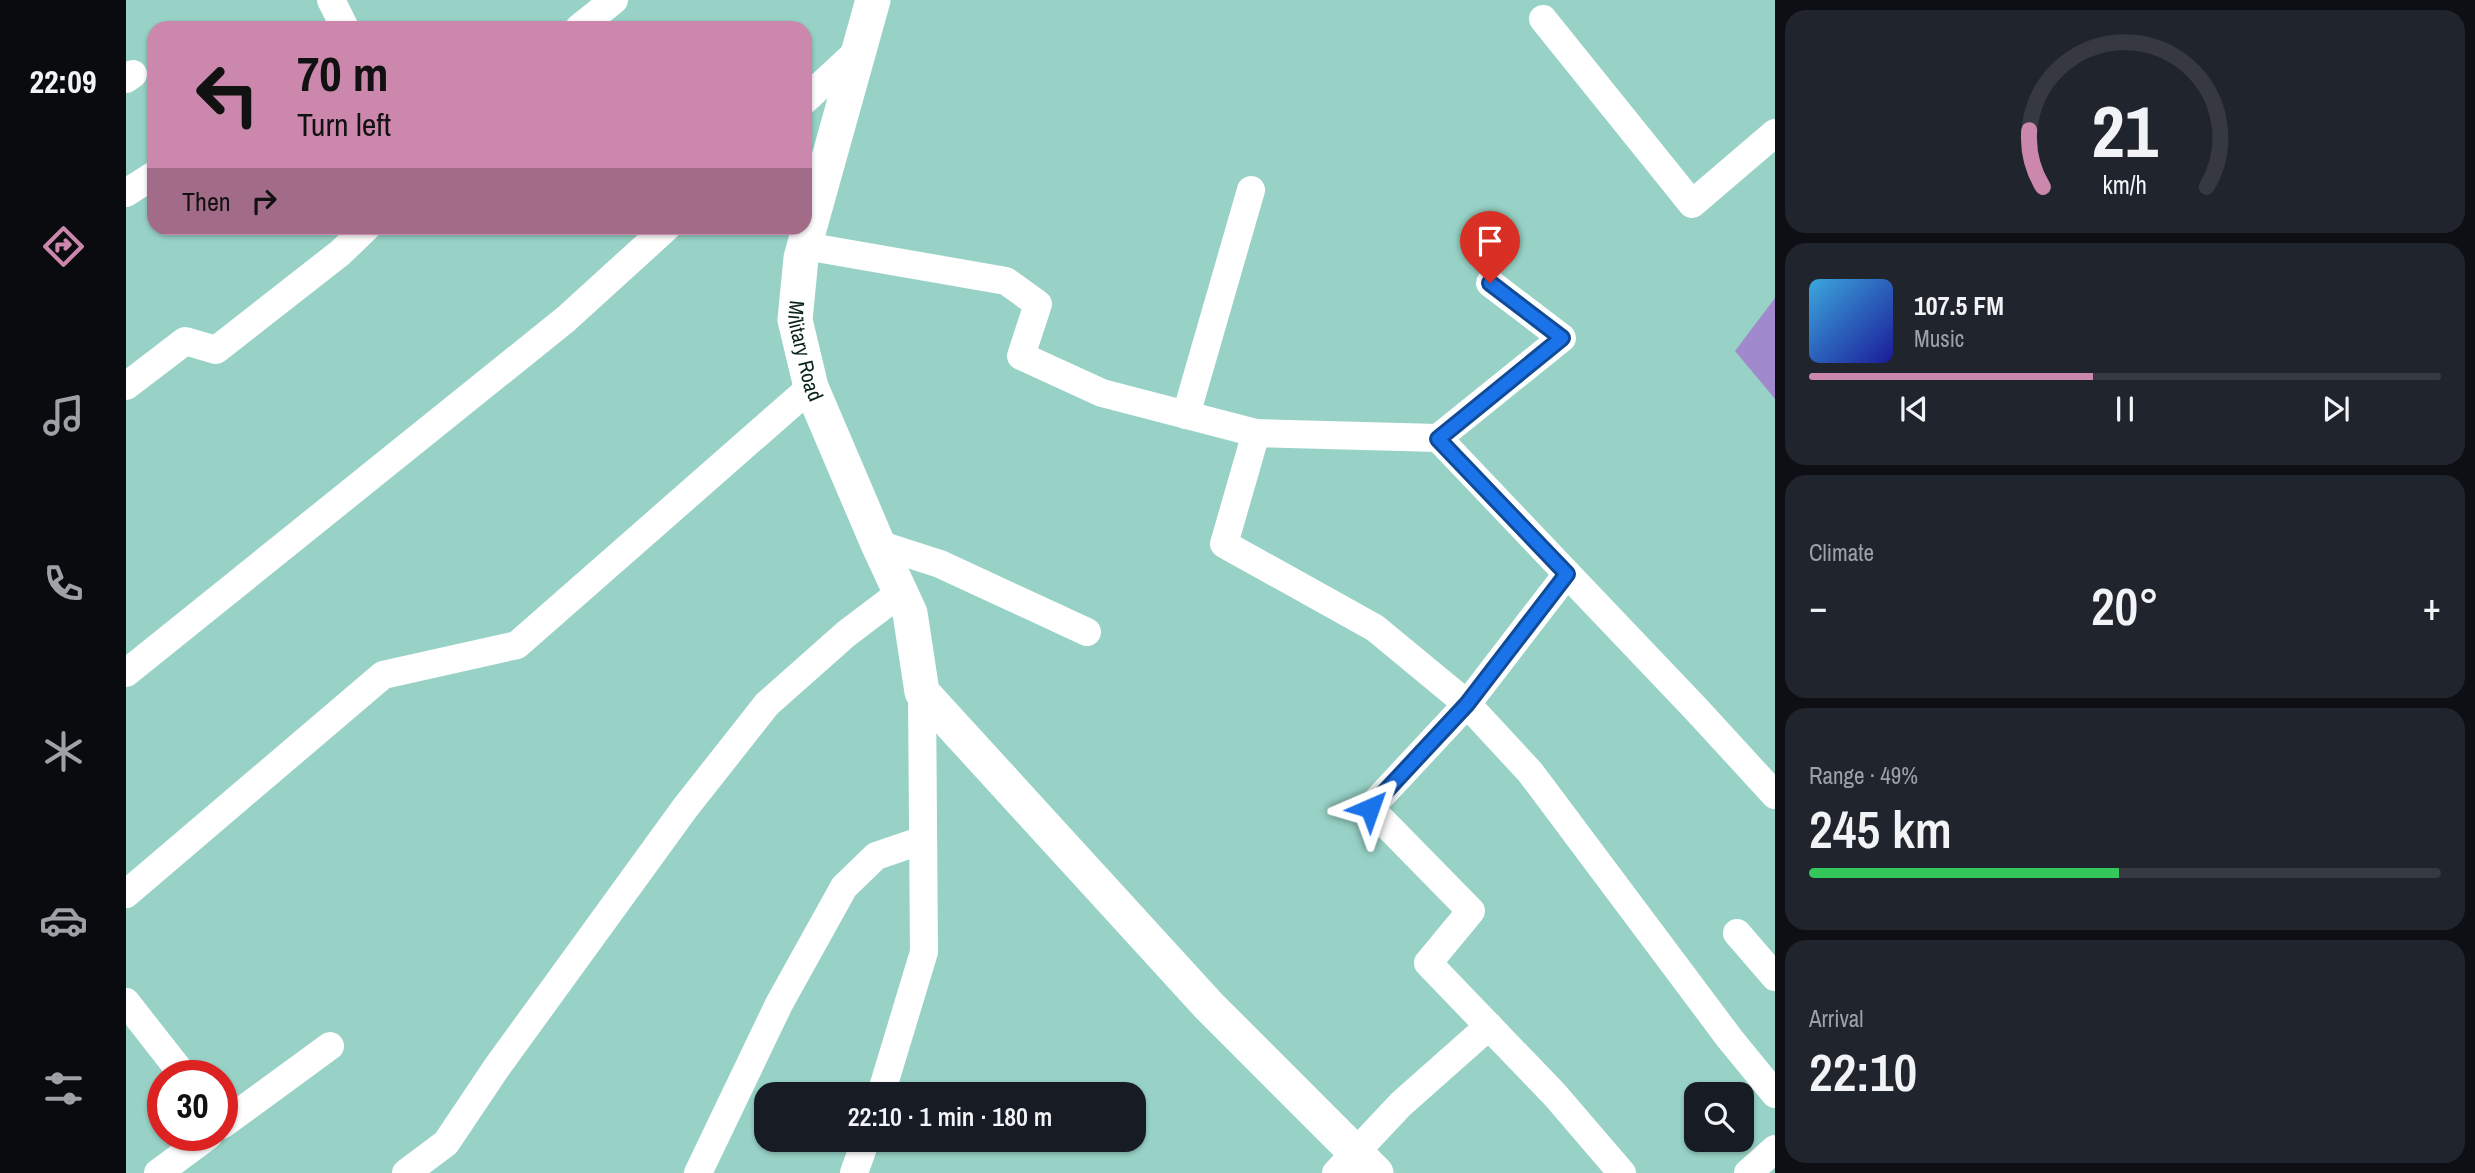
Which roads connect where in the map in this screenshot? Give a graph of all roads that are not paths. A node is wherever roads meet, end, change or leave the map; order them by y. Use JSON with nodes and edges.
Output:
{"nodes":[{"id":1,"x":331,"y":0,"type":"edge"},
{"id":2,"x":614,"y":0,"type":"edge"},
{"id":3,"x":873,"y":0,"type":"edge"},
{"id":4,"x":1543,"y":19,"type":"dead end"},
{"id":5,"x":342,"y":21,"type":"edge"},
{"id":6,"x":588,"y":21,"type":"edge"},
{"id":7,"x":859,"y":50,"type":"junction"},
{"id":8,"x":812,"y":94,"type":"edge"},
{"id":9,"x":1775,"y":133,"type":"edge"},
{"id":10,"x":147,"y":180,"type":"edge"},
{"id":11,"x":1251,"y":190,"type":"dead end"},
{"id":12,"x":126,"y":193,"type":"edge"},
{"id":13,"x":812,"y":221,"type":"edge"},
{"id":14,"x":359,"y":235,"type":"edge"},
{"id":15,"x":658,"y":235,"type":"edge"},
{"id":16,"x":808,"y":235,"type":"edge"},
{"id":17,"x":805,"y":246,"type":"junction"},
{"id":18,"x":1490,"y":283,"type":"dead end"},
{"id":19,"x":126,"y":386,"type":"edge"},
{"id":20,"x":811,"y":387,"type":"junction"},
{"id":21,"x":1186,"y":415,"type":"junction"},
{"id":22,"x":1256,"y":433,"type":"junction"},
{"id":23,"x":1438,"y":439,"type":"junction"},
{"id":24,"x":878,"y":544,"type":"junction"},
{"id":25,"x":1567,"y":574,"type":"junction"},
{"id":26,"x":900,"y":593,"type":"junction"},
{"id":27,"x":1087,"y":632,"type":"dead end"},
{"id":28,"x":126,"y":673,"type":"edge"},
{"id":29,"x":922,"y":692,"type":"junction"},
{"id":30,"x":1467,"y":704,"type":"junction"},
{"id":31,"x":1775,"y":795,"type":"edge"},
{"id":32,"x":923,"y":840,"type":"junction"},
{"id":33,"x":126,"y":894,"type":"edge"},
{"id":34,"x":1737,"y":933,"type":"dead end"},
{"id":35,"x":1775,"y":977,"type":"edge"},
{"id":36,"x":126,"y":1002,"type":"edge"},
{"id":37,"x":1489,"y":1026,"type":"junction"},
{"id":38,"x":330,"y":1046,"type":"dead end"},
{"id":39,"x":171,"y":1060,"type":"edge"},
{"id":40,"x":885,"y":1082,"type":"edge"},
{"id":41,"x":1775,"y":1094,"type":"edge"},
{"id":42,"x":238,"y":1113,"type":"edge"},
{"id":43,"x":1775,"y":1149,"type":"edge"},
{"id":44,"x":188,"y":1151,"type":"edge"},
{"id":45,"x":862,"y":1152,"type":"edge"},
{"id":46,"x":1356,"y":1166,"type":"edge"},
{"id":47,"x":158,"y":1173,"type":"edge"},
{"id":48,"x":406,"y":1173,"type":"edge"},
{"id":49,"x":698,"y":1173,"type":"edge"},
{"id":50,"x":855,"y":1173,"type":"edge"},
{"id":51,"x":1622,"y":1173,"type":"edge"},
{"id":52,"x":1748,"y":1173,"type":"edge"}],
"edges":[{"from":1,"to":5,"type":"street"},
{"from":2,"to":6,"type":"street"},
{"from":3,"to":7,"type":"street","name":"Military Road"},
{"from":4,"to":9,"type":"street"},
{"from":7,"to":8,"type":"street"},
{"from":7,"to":13,"type":"street","name":"Military Road"},
{"from":10,"to":12,"type":"street"},
{"from":11,"to":21,"type":"street"},
{"from":14,"to":19,"type":"street"},
{"from":15,"to":28,"type":"street"},
{"from":16,"to":17,"type":"street","name":"Military Road"},
{"from":17,"to":20,"type":"street","name":"Military Road"},
{"from":17,"to":21,"type":"street"},
{"from":18,"to":23,"type":"street"},
{"from":20,"to":24,"type":"street","name":"Military Road"},
{"from":20,"to":33,"type":"street"},
{"from":21,"to":22,"type":"street"},
{"from":22,"to":23,"type":"street"},
{"from":22,"to":30,"type":"street"},
{"from":23,"to":25,"type":"street"},
{"from":24,"to":26,"type":"street","name":"Military Road"},
{"from":24,"to":27,"type":"street"},
{"from":25,"to":30,"type":"street"},
{"from":25,"to":31,"type":"street"},
{"from":26,"to":29,"type":"street","name":"Military Road"},
{"from":26,"to":48,"type":"street"},
{"from":29,"to":32,"type":"street"},
{"from":29,"to":46,"type":"street"},
{"from":30,"to":37,"type":"street"},
{"from":30,"to":41,"type":"street"},
{"from":32,"to":40,"type":"street"},
{"from":32,"to":49,"type":"street"},
{"from":34,"to":35,"type":"street"},
{"from":36,"to":39,"type":"street"},
{"from":37,"to":46,"type":"street"},
{"from":37,"to":51,"type":"street"},
{"from":38,"to":42,"type":"street"},
{"from":43,"to":52,"type":"street"},
{"from":44,"to":47,"type":"street"},
{"from":45,"to":50,"type":"street"}]}
